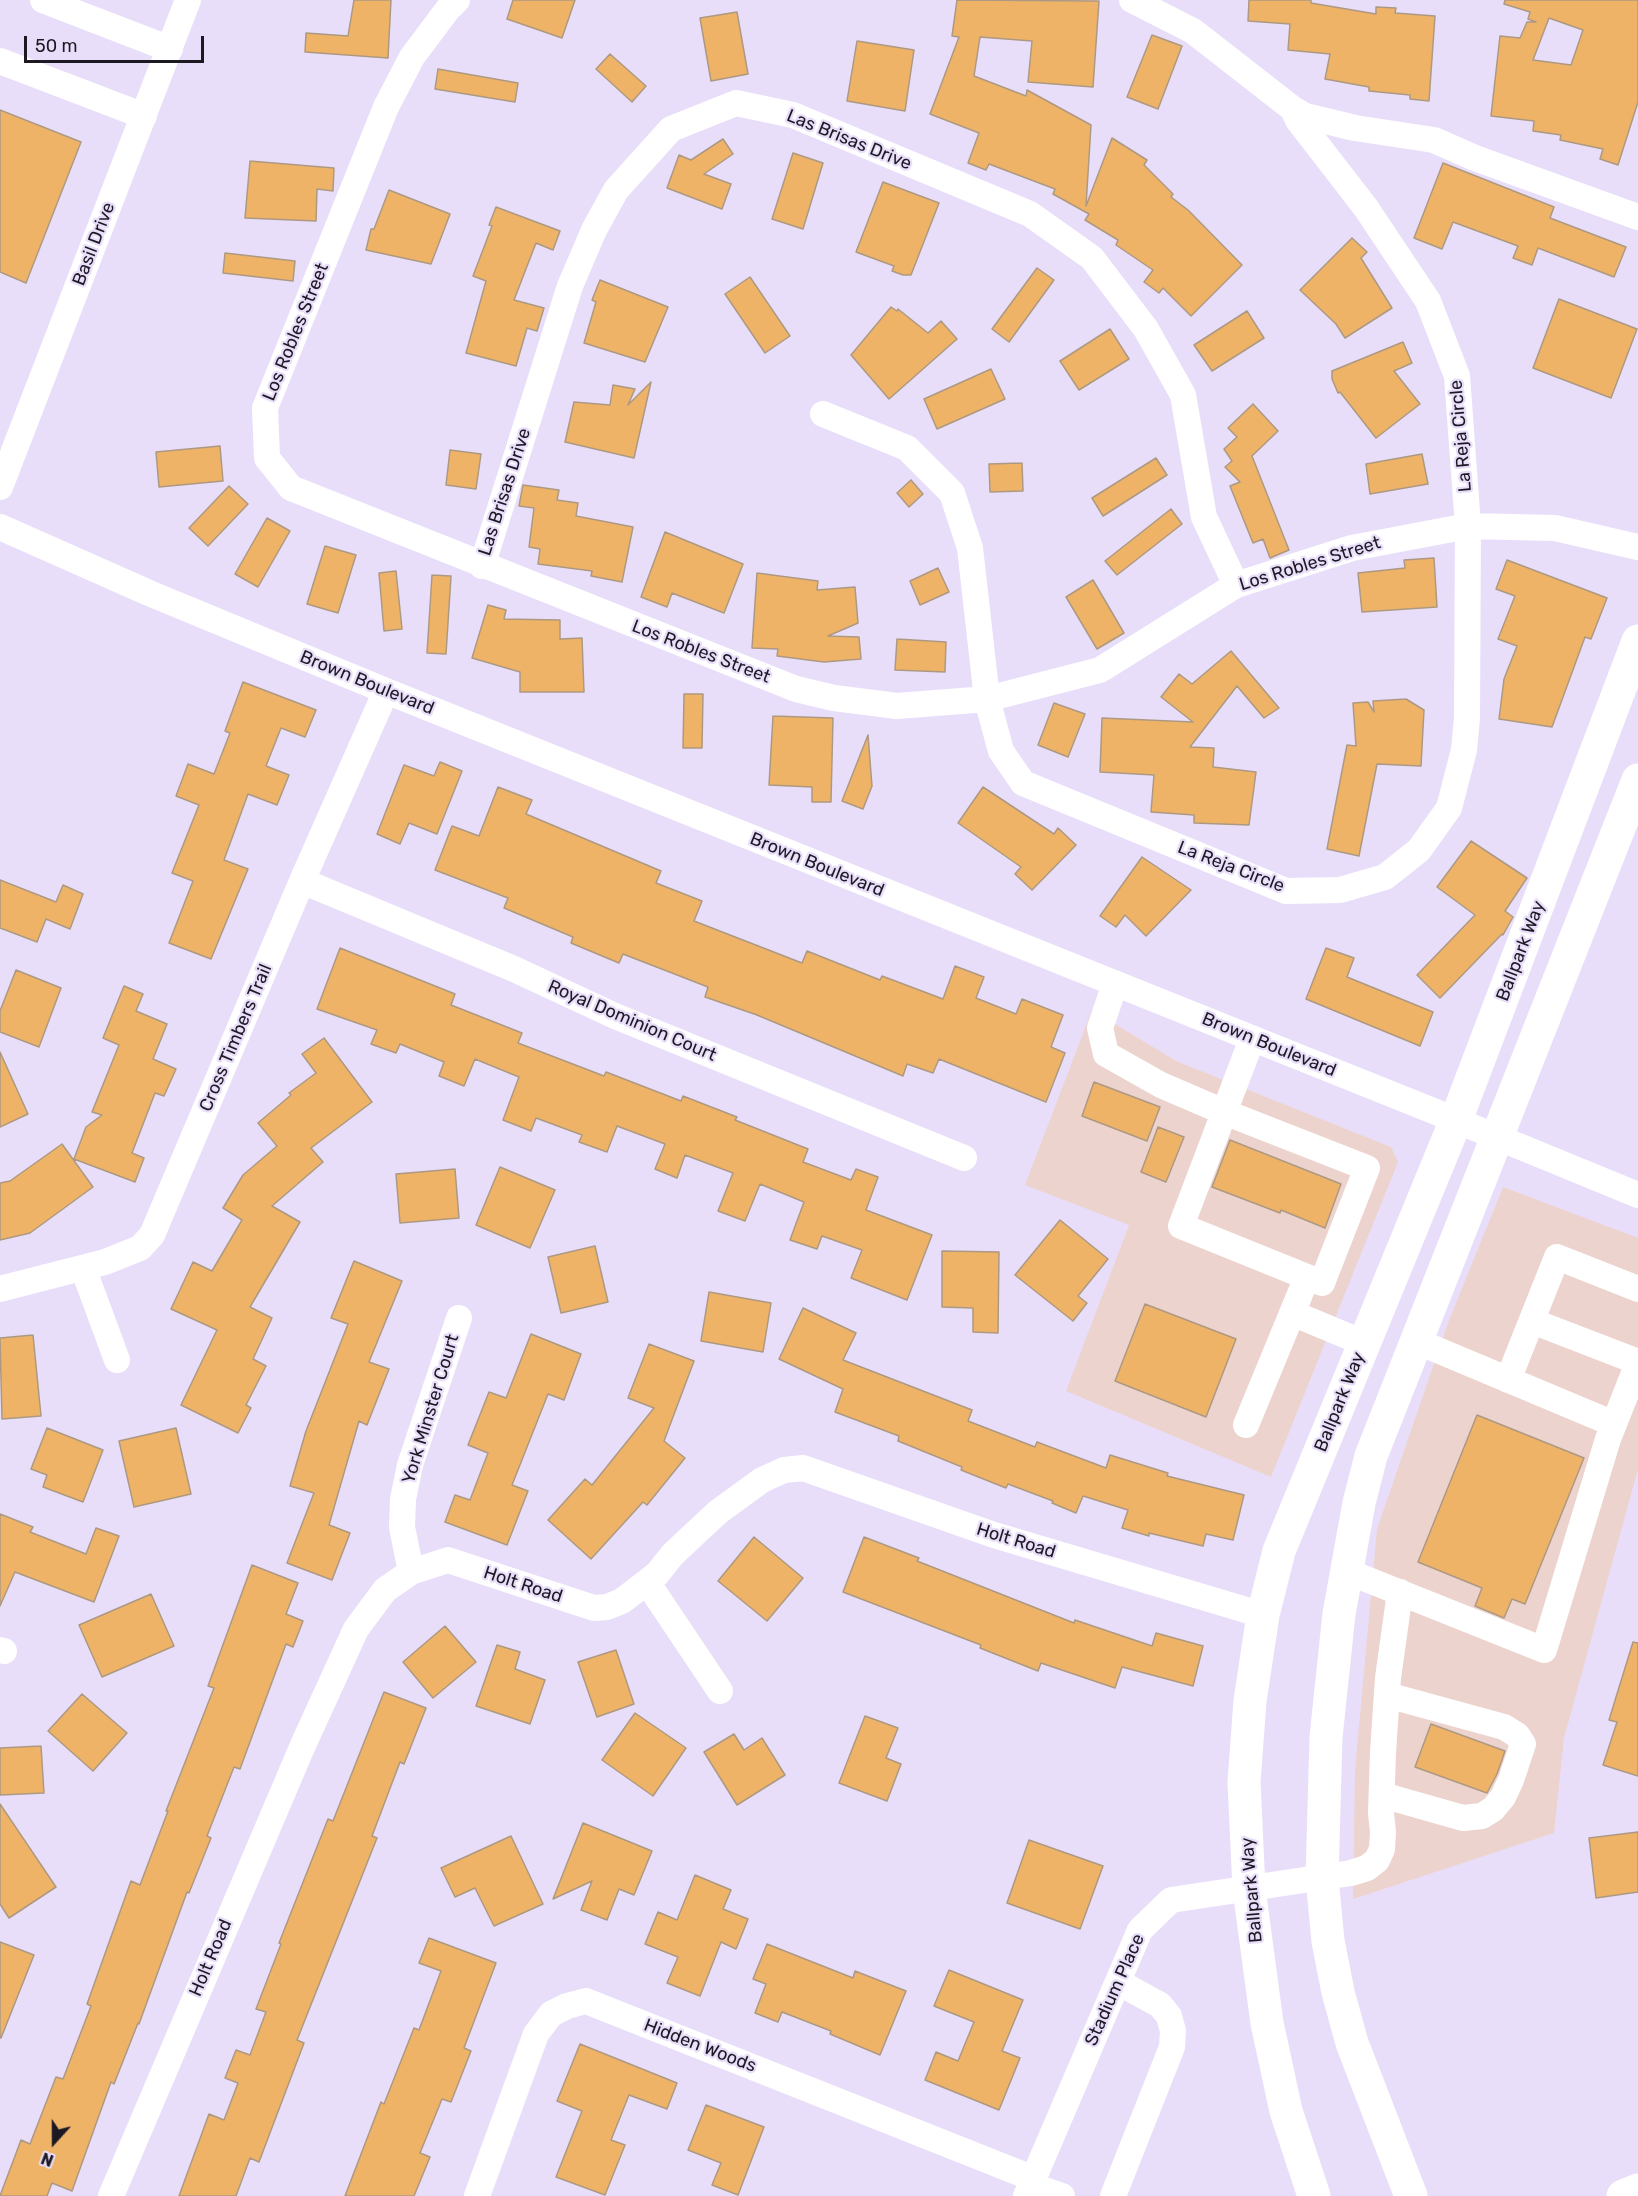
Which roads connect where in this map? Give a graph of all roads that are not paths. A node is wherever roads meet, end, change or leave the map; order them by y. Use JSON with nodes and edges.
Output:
{"nodes":[{"id":1,"x":43,"y":0,"type":"edge"},
{"id":2,"x":188,"y":0,"type":"edge"},
{"id":3,"x":457,"y":0,"type":"edge"},
{"id":4,"x":1132,"y":0,"type":"edge"},
{"id":5,"x":170,"y":49,"type":"junction"},
{"id":6,"x":0,"y":61,"type":"edge"},
{"id":7,"x":1293,"y":109,"type":"junction"},
{"id":8,"x":144,"y":116,"type":"junction"},
{"id":9,"x":1638,"y":217,"type":"edge"},
{"id":10,"x":823,"y":414,"type":"dead end"},
{"id":11,"x":4,"y":478,"type":"edge"},
{"id":12,"x":1468,"y":525,"type":"junction"},
{"id":13,"x":0,"y":527,"type":"edge"},
{"id":14,"x":1636,"y":540,"type":"edge"},
{"id":15,"x":482,"y":566,"type":"junction"},
{"id":16,"x":1236,"y":585,"type":"junction"},
{"id":17,"x":1638,"y":641,"type":"edge"},
{"id":18,"x":386,"y":691,"type":"junction"},
{"id":19,"x":987,"y":699,"type":"junction"},
{"id":20,"x":1638,"y":780,"type":"edge"},
{"id":21,"x":302,"y":881,"type":"junction"},
{"id":22,"x":1115,"y":984,"type":"junction"},
{"id":23,"x":1252,"y":1039,"type":"junction"},
{"id":24,"x":1224,"y":1112,"type":"junction"},
{"id":25,"x":1455,"y":1120,"type":"junction"},
{"id":26,"x":1496,"y":1137,"type":"junction"},
{"id":27,"x":964,"y":1158,"type":"dead end"},
{"id":28,"x":1638,"y":1195,"type":"edge"},
{"id":29,"x":83,"y":1268,"type":"junction"},
{"id":30,"x":1306,"y":1277,"type":"junction"},
{"id":31,"x":0,"y":1289,"type":"edge"},
{"id":32,"x":1638,"y":1289,"type":"edge"},
{"id":33,"x":1292,"y":1313,"type":"junction"},
{"id":34,"x":459,"y":1318,"type":"dead end"},
{"id":35,"x":1532,"y":1321,"type":"junction"},
{"id":36,"x":1416,"y":1341,"type":"junction"},
{"id":37,"x":1364,"y":1343,"type":"junction"},
{"id":38,"x":117,"y":1360,"type":"dead end"},
{"id":39,"x":1638,"y":1362,"type":"edge"},
{"id":40,"x":1508,"y":1380,"type":"junction"},
{"id":41,"x":1246,"y":1425,"type":"dead end"},
{"id":42,"x":1611,"y":1432,"type":"junction"},
{"id":43,"x":1346,"y":1571,"type":"junction"},
{"id":44,"x":411,"y":1572,"type":"junction"},
{"id":45,"x":647,"y":1582,"type":"junction"},
{"id":46,"x":1400,"y":1592,"type":"junction"},
{"id":47,"x":1263,"y":1615,"type":"junction"},
{"id":48,"x":720,"y":1691,"type":"dead end"},
{"id":49,"x":1387,"y":1695,"type":"junction"},
{"id":50,"x":1382,"y":1795,"type":"junction"},
{"id":51,"x":1322,"y":1878,"type":"junction"},
{"id":52,"x":1249,"y":1889,"type":"junction"},
{"id":53,"x":1118,"y":1982,"type":"junction"},
{"id":54,"x":1029,"y":2186,"type":"edge"},
{"id":55,"x":1638,"y":2190,"type":"edge"},
{"id":56,"x":1414,"y":2192,"type":"edge"},
{"id":57,"x":111,"y":2196,"type":"edge"},
{"id":58,"x":477,"y":2196,"type":"edge"},
{"id":59,"x":1062,"y":2196,"type":"edge"},
{"id":60,"x":1113,"y":2196,"type":"edge"},
{"id":61,"x":1314,"y":2196,"type":"edge"},
{"id":62,"x":1623,"y":2196,"type":"edge"}],
"edges":[{"from":1,"to":5,"type":"street"},
{"from":2,"to":5,"type":"street","name":"Basil Drive"},
{"from":3,"to":15,"type":"street","name":"Los Robles Street"},
{"from":4,"to":7,"type":"street"},
{"from":5,"to":8,"type":"street","name":"Basil Drive"},
{"from":6,"to":8,"type":"street"},
{"from":7,"to":9,"type":"street"},
{"from":7,"to":12,"type":"street","name":"La Reja Circle"},
{"from":8,"to":11,"type":"street","name":"Basil Drive"},
{"from":10,"to":19,"type":"street","name":"La Reja Circle"},
{"from":12,"to":14,"type":"street","name":"Los Robles Street"},
{"from":12,"to":16,"type":"street","name":"Los Robles Street"},
{"from":12,"to":19,"type":"street","name":"La Reja Circle"},
{"from":13,"to":18,"type":"street","name":"Brown Boulevard"},
{"from":15,"to":16,"type":"street","name":"Las Brisas Drive"},
{"from":15,"to":19,"type":"street","name":"Los Robles Street"},
{"from":16,"to":19,"type":"street","name":"Los Robles Street"},
{"from":17,"to":25,"type":"main road","name":"Ballpark Way"},
{"from":18,"to":21,"type":"street","name":"Cross Timbers Trail"},
{"from":18,"to":22,"type":"street","name":"Brown Boulevard"},
{"from":20,"to":26,"type":"main road"},
{"from":21,"to":27,"type":"street","name":"Royal Dominion Court"},
{"from":21,"to":29,"type":"street","name":"Cross Timbers Trail"},
{"from":22,"to":23,"type":"street","name":"Brown Boulevard"},
{"from":22,"to":24,"type":"street"},
{"from":23,"to":24,"type":"street"},
{"from":23,"to":25,"type":"street","name":"Brown Boulevard"},
{"from":24,"to":30,"type":"street"},
{"from":24,"to":30,"type":"street"},
{"from":25,"to":26,"type":"street","name":"Brown Boulevard"},
{"from":25,"to":37,"type":"main road","name":"Ballpark Way"},
{"from":26,"to":28,"type":"street","name":"Brown Boulevard"},
{"from":26,"to":36,"type":"main road"},
{"from":29,"to":31,"type":"street","name":"Cross Timbers Trail"},
{"from":29,"to":38,"type":"street"},
{"from":30,"to":33,"type":"street"},
{"from":32,"to":35,"type":"street"},
{"from":33,"to":37,"type":"street"},
{"from":33,"to":41,"type":"street"},
{"from":34,"to":44,"type":"street","name":"York Minster Court"},
{"from":35,"to":39,"type":"street"},
{"from":35,"to":40,"type":"street"},
{"from":36,"to":40,"type":"street"},
{"from":36,"to":43,"type":"main road"},
{"from":37,"to":47,"type":"main road","name":"Ballpark Way"},
{"from":39,"to":42,"type":"street"},
{"from":40,"to":42,"type":"street"},
{"from":42,"to":46,"type":"street"},
{"from":43,"to":46,"type":"street"},
{"from":43,"to":51,"type":"main road"},
{"from":44,"to":45,"type":"street","name":"Holt Road"},
{"from":44,"to":57,"type":"street","name":"Holt Road"},
{"from":45,"to":47,"type":"street","name":"Holt Road"},
{"from":45,"to":48,"type":"street"},
{"from":46,"to":49,"type":"street"},
{"from":47,"to":52,"type":"main road","name":"Ballpark Way"},
{"from":49,"to":50,"type":"street"},
{"from":49,"to":50,"type":"street"},
{"from":50,"to":51,"type":"street","name":"Stadium Place"},
{"from":51,"to":52,"type":"street","name":"Stadium Place"},
{"from":51,"to":56,"type":"main road"},
{"from":52,"to":53,"type":"street","name":"Stadium Place"},
{"from":52,"to":61,"type":"main road","name":"Ballpark Way"},
{"from":53,"to":54,"type":"street","name":"Stadium Place"},
{"from":53,"to":60,"type":"street"},
{"from":54,"to":58,"type":"street","name":"Hidden Woods"},
{"from":54,"to":59,"type":"street","name":"Hidden Woods"},
{"from":55,"to":62,"type":"main road"}]}
